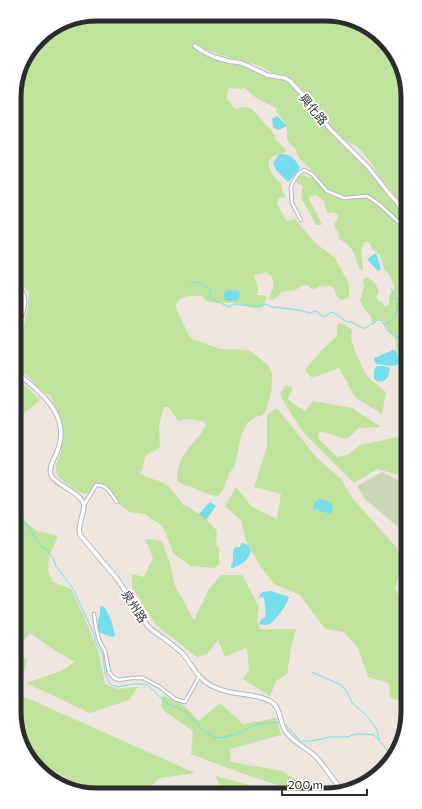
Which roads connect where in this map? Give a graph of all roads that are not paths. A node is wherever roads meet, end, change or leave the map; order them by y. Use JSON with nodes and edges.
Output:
{"nodes":[{"id":1,"x":195,"y":46,"type":"dead end"},
{"id":2,"x":401,"y":208,"type":"edge"},
{"id":3,"x":301,"y":220,"type":"dead end"},
{"id":4,"x":401,"y":224,"type":"edge"},
{"id":5,"x":21,"y":289,"type":"edge"},
{"id":6,"x":21,"y":316,"type":"edge"},
{"id":7,"x":21,"y":376,"type":"edge"},
{"id":8,"x":117,"y":502,"type":"dead end"},
{"id":9,"x":84,"y":505,"type":"junction"},
{"id":10,"x":94,"y":614,"type":"dead end"},
{"id":11,"x":199,"y":677,"type":"junction"},
{"id":12,"x":339,"y":787,"type":"edge"}],
"edges":[{"from":1,"to":2,"type":"street","name":"興化路"},
{"from":3,"to":4,"type":"street"},
{"from":5,"to":6,"type":"street"},
{"from":7,"to":9,"type":"street"},
{"from":8,"to":9,"type":"street"},
{"from":9,"to":11,"type":"street","name":"泉州路"},
{"from":10,"to":11,"type":"street"},
{"from":11,"to":12,"type":"street","name":"泉州路"}]}
